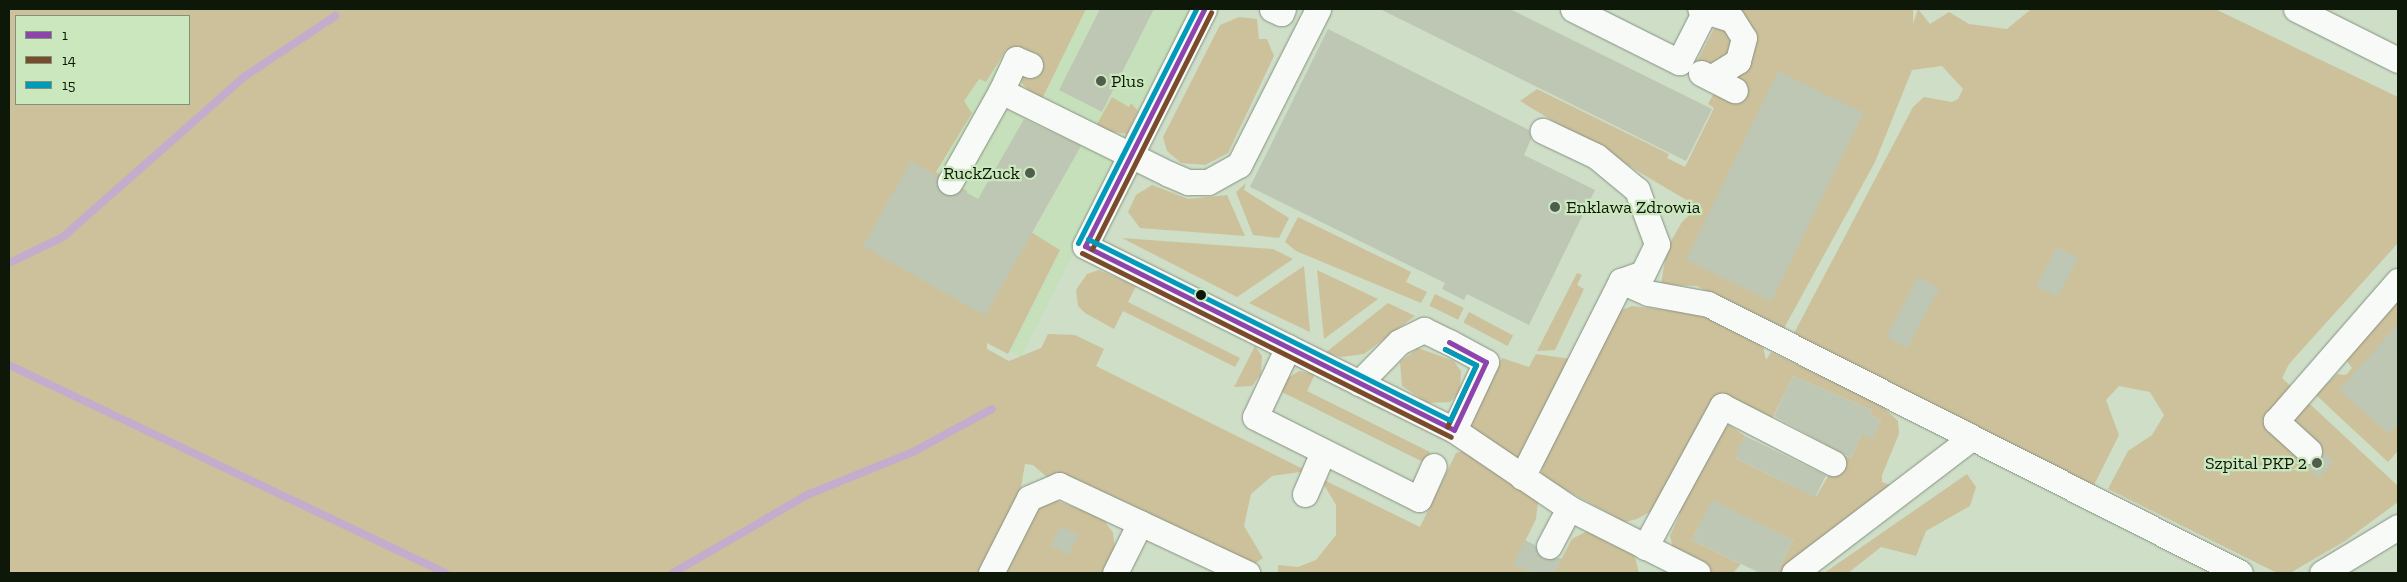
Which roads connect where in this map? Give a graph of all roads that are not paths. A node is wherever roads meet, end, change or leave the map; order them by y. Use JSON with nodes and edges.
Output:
{"nodes":[{"id":1,"x":1204,"y":9,"type":"edge"},
{"id":2,"x":1272,"y":9,"type":"edge"},
{"id":3,"x":1283,"y":9,"type":"edge"},
{"id":4,"x":1318,"y":9,"type":"edge"},
{"id":5,"x":1573,"y":9,"type":"edge"},
{"id":6,"x":2296,"y":9,"type":"edge"},
{"id":7,"x":1702,"y":10,"type":"edge"},
{"id":8,"x":2398,"y":60,"type":"edge"},
{"id":9,"x":1678,"y":62,"type":"junction"},
{"id":10,"x":1030,"y":65,"type":"dead end"},
{"id":11,"x":1711,"y":78,"type":"junction"},
{"id":12,"x":1735,"y":90,"type":"dead end"},
{"id":13,"x":1001,"y":91,"type":"junction"},
{"id":14,"x":1542,"y":131,"type":"dead end"},
{"id":15,"x":1131,"y":155,"type":"junction"},
{"id":16,"x":950,"y":182,"type":"dead end"},
{"id":17,"x":1621,"y":281,"type":"junction"},
{"id":18,"x":2398,"y":281,"type":"edge"},
{"id":19,"x":1288,"y":347,"type":"junction"},
{"id":20,"x":1358,"y":383,"type":"junction"},
{"id":21,"x":1454,"y":430,"type":"junction"},
{"id":22,"x":1971,"y":438,"type":"junction"},
{"id":23,"x":2308,"y":451,"type":"dead end"},
{"id":24,"x":1324,"y":452,"type":"junction"},
{"id":25,"x":1833,"y":463,"type":"dead end"},
{"id":26,"x":1434,"y":466,"type":"dead end"},
{"id":27,"x":1522,"y":477,"type":"junction"},
{"id":28,"x":1305,"y":494,"type":"dead end"},
{"id":29,"x":1569,"y":508,"type":"junction"},
{"id":30,"x":1140,"y":523,"type":"junction"},
{"id":31,"x":2398,"y":527,"type":"edge"},
{"id":32,"x":1549,"y":546,"type":"dead end"},
{"id":33,"x":1652,"y":558,"type":"edge"},
{"id":34,"x":991,"y":573,"type":"edge"},
{"id":35,"x":1115,"y":573,"type":"edge"},
{"id":36,"x":1247,"y":573,"type":"edge"},
{"id":37,"x":1698,"y":573,"type":"edge"},
{"id":38,"x":1794,"y":573,"type":"edge"},
{"id":39,"x":2240,"y":573,"type":"edge"},
{"id":40,"x":2322,"y":573,"type":"edge"}],
"edges":[{"from":1,"to":15,"type":"street"},
{"from":2,"to":3,"type":"street"},
{"from":4,"to":15,"type":"street"},
{"from":5,"to":9,"type":"street"},
{"from":6,"to":8,"type":"street"},
{"from":7,"to":9,"type":"street"},
{"from":7,"to":11,"type":"street"},
{"from":9,"to":11,"type":"street"},
{"from":10,"to":13,"type":"street"},
{"from":11,"to":12,"type":"street"},
{"from":13,"to":15,"type":"street"},
{"from":13,"to":16,"type":"street"},
{"from":14,"to":17,"type":"street"},
{"from":15,"to":19,"type":"street"},
{"from":17,"to":22,"type":"street"},
{"from":17,"to":27,"type":"street"},
{"from":18,"to":23,"type":"street"},
{"from":19,"to":20,"type":"street"},
{"from":19,"to":24,"type":"street"},
{"from":20,"to":21,"type":"street"},
{"from":20,"to":21,"type":"street"},
{"from":21,"to":27,"type":"street"},
{"from":22,"to":38,"type":"street"},
{"from":22,"to":39,"type":"street"},
{"from":24,"to":26,"type":"street"},
{"from":24,"to":28,"type":"street"},
{"from":25,"to":33,"type":"street"},
{"from":27,"to":29,"type":"street"},
{"from":29,"to":32,"type":"street"},
{"from":29,"to":33,"type":"street"},
{"from":30,"to":34,"type":"street"},
{"from":30,"to":35,"type":"street"},
{"from":30,"to":36,"type":"street"},
{"from":31,"to":40,"type":"street"},
{"from":33,"to":37,"type":"street"}]}
